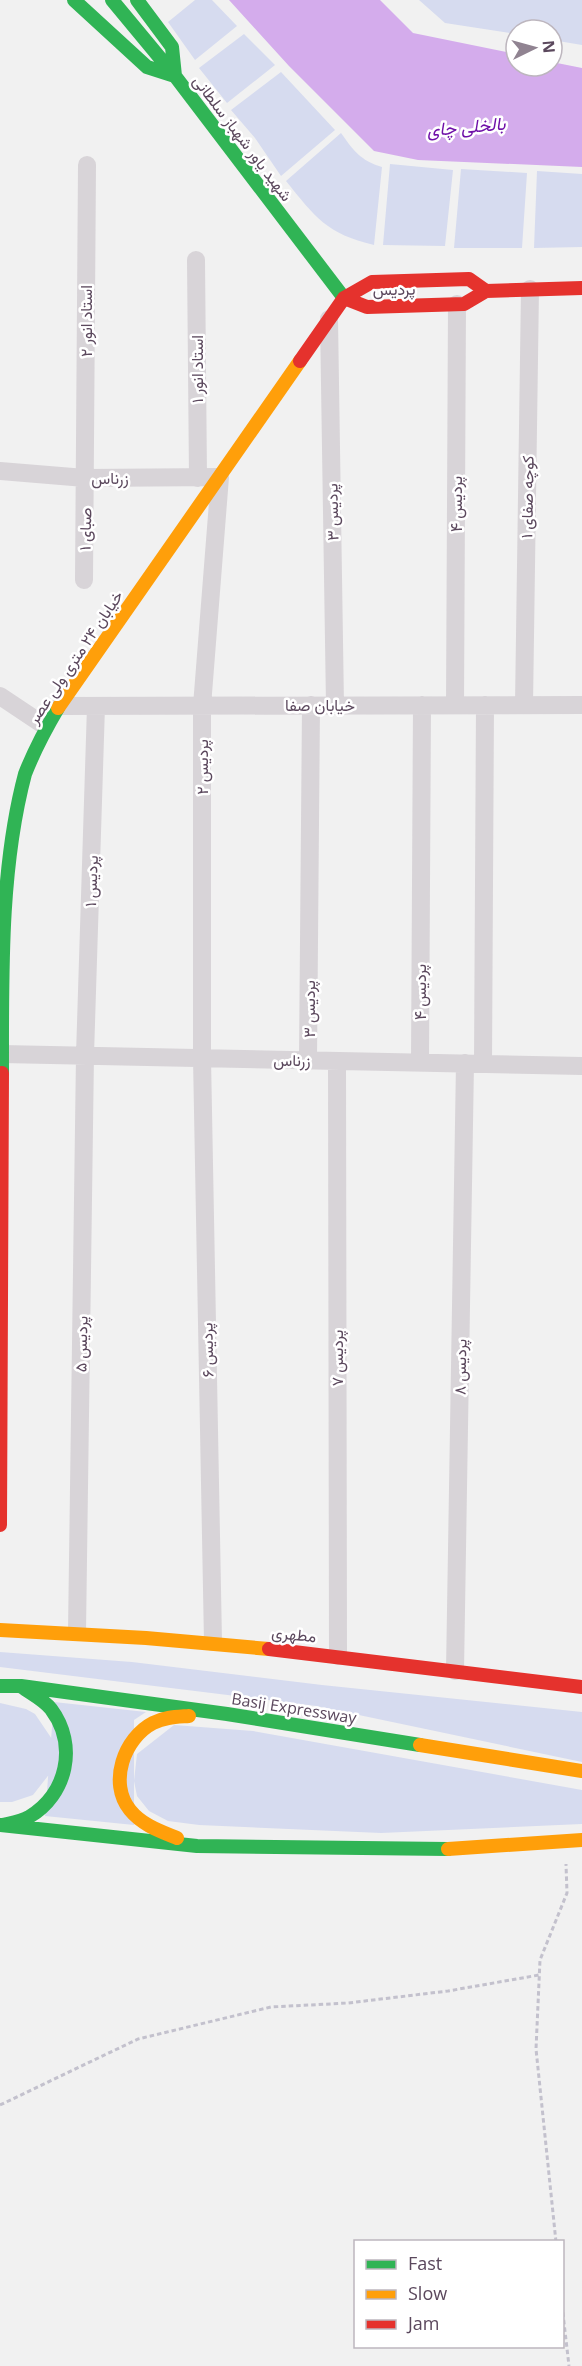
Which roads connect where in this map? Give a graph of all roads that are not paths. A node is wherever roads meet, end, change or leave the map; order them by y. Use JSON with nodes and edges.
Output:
{"nodes":[{"id":1,"x":74,"y":0,"type":"edge"},
{"id":2,"x":112,"y":0,"type":"edge"},
{"id":3,"x":137,"y":0,"type":"edge"},
{"id":4,"x":175,"y":76,"type":"junction"},
{"id":5,"x":87,"y":165,"type":"dead end"},
{"id":6,"x":196,"y":260,"type":"dead end"},
{"id":7,"x":582,"y":288,"type":"edge"},
{"id":8,"x":530,"y":289,"type":"junction"},
{"id":9,"x":486,"y":291,"type":"junction"},
{"id":10,"x":344,"y":298,"type":"junction"},
{"id":11,"x":457,"y":304,"type":"junction"},
{"id":12,"x":329,"y":319,"type":"junction"},
{"id":13,"x":0,"y":471,"type":"edge"},
{"id":14,"x":220,"y":477,"type":"junction"},
{"id":15,"x":85,"y":478,"type":"junction"},
{"id":16,"x":198,"y":478,"type":"junction"},
{"id":17,"x":84,"y":580,"type":"dead end"},
{"id":18,"x":0,"y":696,"type":"edge"},
{"id":19,"x":311,"y":705,"type":"junction"},
{"id":20,"x":335,"y":705,"type":"junction"},
{"id":21,"x":422,"y":705,"type":"junction"},
{"id":22,"x":455,"y":705,"type":"junction"},
{"id":23,"x":485,"y":705,"type":"junction"},
{"id":24,"x":524,"y":705,"type":"junction"},
{"id":25,"x":582,"y":705,"type":"edge"},
{"id":26,"x":59,"y":706,"type":"junction"},
{"id":27,"x":96,"y":706,"type":"junction"},
{"id":28,"x":202,"y":706,"type":"junction"},
{"id":29,"x":45,"y":726,"type":"junction"},
{"id":30,"x":0,"y":920,"type":"edge"},
{"id":31,"x":2,"y":1054,"type":"junction"},
{"id":32,"x":85,"y":1055,"type":"junction"},
{"id":33,"x":202,"y":1058,"type":"junction"},
{"id":34,"x":308,"y":1060,"type":"junction"},
{"id":35,"x":337,"y":1061,"type":"junction"},
{"id":36,"x":420,"y":1062,"type":"junction"},
{"id":37,"x":474,"y":1064,"type":"junction"},
{"id":38,"x":582,"y":1066,"type":"edge"},
{"id":39,"x":0,"y":1525,"type":"edge"},
{"id":40,"x":0,"y":1630,"type":"edge"},
{"id":41,"x":77,"y":1632,"type":"junction"},
{"id":42,"x":213,"y":1642,"type":"junction"},
{"id":43,"x":338,"y":1656,"type":"junction"},
{"id":44,"x":455,"y":1671,"type":"junction"},
{"id":45,"x":0,"y":1686,"type":"edge"},
{"id":46,"x":21,"y":1686,"type":"junction"},
{"id":47,"x":582,"y":1687,"type":"edge"},
{"id":48,"x":227,"y":1714,"type":"junction"},
{"id":49,"x":582,"y":1772,"type":"edge"},
{"id":50,"x":0,"y":1825,"type":"edge"},
{"id":51,"x":582,"y":1840,"type":"edge"},
{"id":52,"x":197,"y":1846,"type":"junction"}],
"edges":[{"from":1,"to":4,"type":"main road"},
{"from":2,"to":4,"type":"main road","name":"شهید یاور شهباز سلطانی"},
{"from":3,"to":4,"type":"main road"},
{"from":4,"to":10,"type":"main road","name":"شهید یاور شهباز سلطانی"},
{"from":5,"to":15,"type":"street","name":"استاد انور ۲"},
{"from":6,"to":16,"type":"street","name":"استاد انور ۱"},
{"from":7,"to":8,"type":"main road","name":"پردیس"},
{"from":8,"to":9,"type":"main road","name":"پردیس"},
{"from":8,"to":24,"type":"street","name":"کوچه صفای ۱"},
{"from":9,"to":10,"type":"main road","name":"پردیس"},
{"from":9,"to":11,"type":"main road","name":"پردیس"},
{"from":10,"to":11,"type":"main road","name":"پردیس"},
{"from":10,"to":12,"type":"main road","name":"خیابان ۲۴ متری ولی عصر"},
{"from":11,"to":22,"type":"street","name":"پردیس ۴"},
{"from":12,"to":14,"type":"main road","name":"خیابان ۲۴ متری ولی عصر"},
{"from":12,"to":20,"type":"street","name":"پردیس ۳"},
{"from":13,"to":15,"type":"street","name":"زرناس"},
{"from":14,"to":16,"type":"street","name":"زرناس"},
{"from":14,"to":26,"type":"main road","name":"خیابان ۲۴ متری ولی عصر"},
{"from":14,"to":28,"type":"street","name":"پردیس ۲"},
{"from":15,"to":16,"type":"street","name":"زرناس"},
{"from":15,"to":17,"type":"street","name":"صبای ۱"},
{"from":18,"to":29,"type":"street"},
{"from":19,"to":20,"type":"street","name":"خیابان صفا"},
{"from":19,"to":28,"type":"street","name":"خیابان صفا"},
{"from":19,"to":34,"type":"street","name":"پردیس ۳"},
{"from":20,"to":21,"type":"street","name":"خیابان صفا"},
{"from":21,"to":22,"type":"street","name":"خیابان صفا"},
{"from":21,"to":36,"type":"street","name":"پردیس ۴"},
{"from":22,"to":23,"type":"street","name":"خیابان صفا"},
{"from":23,"to":24,"type":"street","name":"خیابان صفا"},
{"from":23,"to":37,"type":"street","name":"پردیس ۸"},
{"from":24,"to":25,"type":"street","name":"خیابان صفا"},
{"from":26,"to":27,"type":"street","name":"خیابان صفا"},
{"from":26,"to":29,"type":"main road","name":"خیابان ۲۴ متری ولی عصر"},
{"from":27,"to":28,"type":"street","name":"خیابان صفا"},
{"from":27,"to":32,"type":"street","name":"پردیس ۱"},
{"from":28,"to":33,"type":"street","name":"پردیس ۲"},
{"from":29,"to":30,"type":"main road","name":"خیابان ۲۴ متری ولی عصر"},
{"from":30,"to":31,"type":"main road","name":"خیابان ۲۴ متری ولی عصر"},
{"from":31,"to":32,"type":"street","name":"زرناس"},
{"from":31,"to":39,"type":"main road","name":"خیابان ۲۴ متری ولی عصر"},
{"from":32,"to":33,"type":"street","name":"زرناس"},
{"from":32,"to":41,"type":"street","name":"پردیس ۵"},
{"from":33,"to":34,"type":"street","name":"زرناس"},
{"from":33,"to":42,"type":"street","name":"پردیس ۶"},
{"from":34,"to":35,"type":"street","name":"زرناس"},
{"from":35,"to":36,"type":"street","name":"زرناس"},
{"from":35,"to":43,"type":"street","name":"پردیس ۷"},
{"from":36,"to":37,"type":"street","name":"زرناس"},
{"from":37,"to":38,"type":"street","name":"زرناس"},
{"from":37,"to":44,"type":"street","name":"پردیس ۸"},
{"from":40,"to":41,"type":"main road","name":"مطهری"},
{"from":41,"to":42,"type":"main road","name":"مطهری"},
{"from":42,"to":43,"type":"main road","name":"مطهری"},
{"from":43,"to":44,"type":"main road","name":"مطهری"},
{"from":44,"to":47,"type":"main road","name":"مطهری"},
{"from":45,"to":46,"type":"main road","name":"Basij Expressway"},
{"from":46,"to":48,"type":"main road","name":"Basij Expressway"},
{"from":46,"to":50,"type":"main road"},
{"from":48,"to":49,"type":"main road","name":"Basij Expressway"},
{"from":48,"to":52,"type":"main road"},
{"from":50,"to":52,"type":"main road"},
{"from":51,"to":52,"type":"main road"}]}
